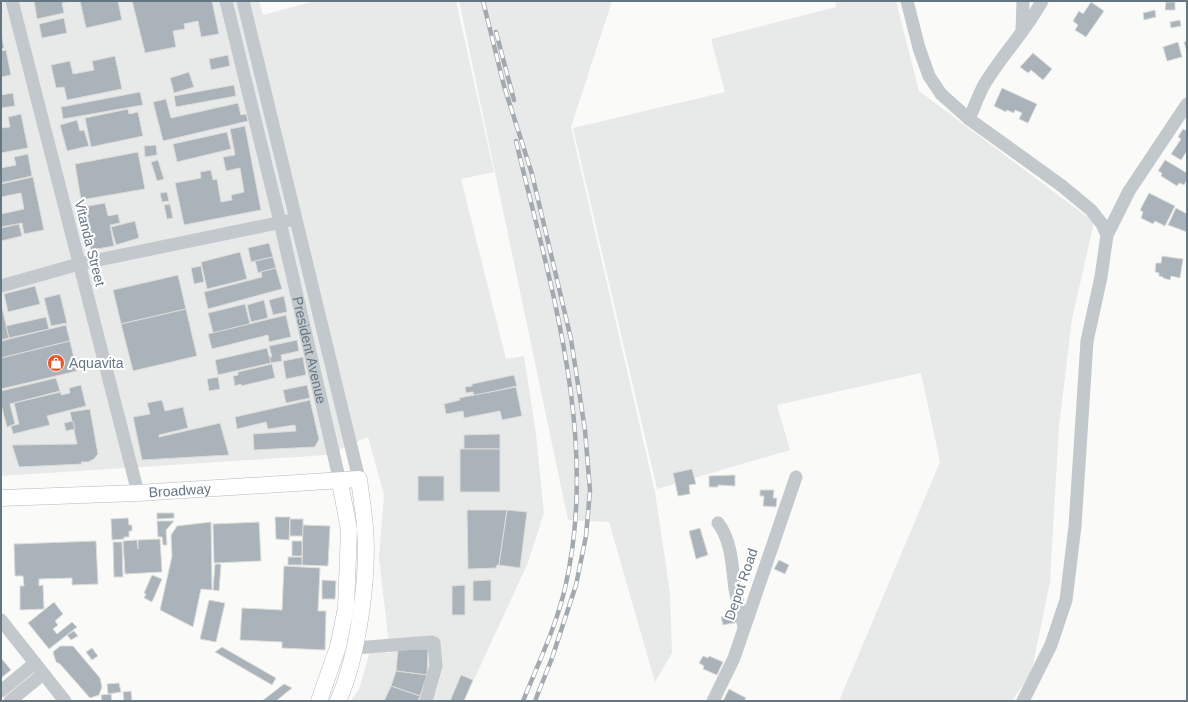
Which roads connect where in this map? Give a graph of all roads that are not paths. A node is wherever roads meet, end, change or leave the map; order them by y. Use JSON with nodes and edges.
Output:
{"nodes":[{"id":1,"x":12,"y":1,"type":"edge"},
{"id":2,"x":226,"y":1,"type":"edge"},
{"id":3,"x":243,"y":1,"type":"edge"},
{"id":4,"x":907,"y":1,"type":"edge"},
{"id":5,"x":1023,"y":1,"type":"edge"},
{"id":6,"x":1042,"y":1,"type":"edge"},
{"id":7,"x":1022,"y":31,"type":"junction"},
{"id":8,"x":264,"y":88,"type":"junction"},
{"id":9,"x":247,"y":92,"type":"junction"},
{"id":10,"x":1185,"y":112,"type":"edge"},
{"id":11,"x":969,"y":119,"type":"junction"},
{"id":12,"x":295,"y":219,"type":"junction"},
{"id":13,"x":280,"y":222,"type":"junction"},
{"id":14,"x":1107,"y":235,"type":"junction"},
{"id":15,"x":79,"y":264,"type":"junction"},
{"id":16,"x":1,"y":286,"type":"edge"},
{"id":17,"x":796,"y":477,"type":"dead end"},
{"id":18,"x":359,"y":480,"type":"junction"},
{"id":19,"x":340,"y":482,"type":"junction"},
{"id":20,"x":138,"y":493,"type":"junction"},
{"id":21,"x":1,"y":498,"type":"edge"},
{"id":22,"x":718,"y":523,"type":"dead end"},
{"id":23,"x":1,"y":620,"type":"edge"},
{"id":24,"x":744,"y":626,"type":"junction"},
{"id":25,"x":1,"y":634,"type":"edge"},
{"id":26,"x":355,"y":648,"type":"junction"},
{"id":27,"x":333,"y":664,"type":"junction"},
{"id":28,"x":32,"y":666,"type":"junction"},
{"id":29,"x":349,"y":667,"type":"junction"},
{"id":30,"x":41,"y":676,"type":"junction"},
{"id":31,"x":1,"y":692,"type":"edge"},
{"id":32,"x":10,"y":701,"type":"edge"},
{"id":33,"x":55,"y":701,"type":"edge"},
{"id":34,"x":65,"y":701,"type":"edge"},
{"id":35,"x":319,"y":701,"type":"edge"},
{"id":36,"x":338,"y":701,"type":"edge"},
{"id":37,"x":426,"y":701,"type":"edge"},
{"id":38,"x":713,"y":701,"type":"edge"},
{"id":39,"x":1023,"y":701,"type":"edge"}],
"edges":[{"from":1,"to":15,"type":"street","name":"Vitanda Street"},
{"from":2,"to":9,"type":"street","name":"President Avenue"},
{"from":3,"to":8,"type":"street","name":"President Avenue"},
{"from":4,"to":11,"type":"street"},
{"from":5,"to":7,"type":"street"},
{"from":6,"to":7,"type":"street"},
{"from":7,"to":11,"type":"street"},
{"from":8,"to":9,"type":"street"},
{"from":8,"to":12,"type":"street","name":"President Avenue"},
{"from":9,"to":13,"type":"street","name":"President Avenue"},
{"from":10,"to":14,"type":"street"},
{"from":11,"to":14,"type":"street"},
{"from":12,"to":13,"type":"street"},
{"from":12,"to":18,"type":"street","name":"President Avenue"},
{"from":13,"to":15,"type":"street"},
{"from":13,"to":19,"type":"street","name":"President Avenue"},
{"from":14,"to":39,"type":"street"},
{"from":15,"to":16,"type":"street"},
{"from":15,"to":20,"type":"street","name":"Vitanda Street"},
{"from":17,"to":24,"type":"street","name":"Depot Road"},
{"from":18,"to":19,"type":"main road","name":"Broadway"},
{"from":18,"to":26,"type":"main road","name":"President Avenue"},
{"from":19,"to":20,"type":"main road","name":"Broadway"},
{"from":19,"to":27,"type":"main road","name":"President Avenue"},
{"from":20,"to":21,"type":"main road","name":"Broadway"},
{"from":22,"to":24,"type":"street"},
{"from":23,"to":28,"type":"street"},
{"from":24,"to":38,"type":"street","name":"Depot Road"},
{"from":25,"to":28,"type":"street"},
{"from":26,"to":29,"type":"main road","name":"President Avenue"},
{"from":26,"to":37,"type":"street"},
{"from":27,"to":29,"type":"main road"},
{"from":27,"to":35,"type":"main road","name":"President Avenue"},
{"from":28,"to":30,"type":"street"},
{"from":28,"to":31,"type":"street"},
{"from":29,"to":36,"type":"main road","name":"President Avenue"},
{"from":30,"to":32,"type":"street"},
{"from":30,"to":33,"type":"street"},
{"from":30,"to":34,"type":"street"}]}
